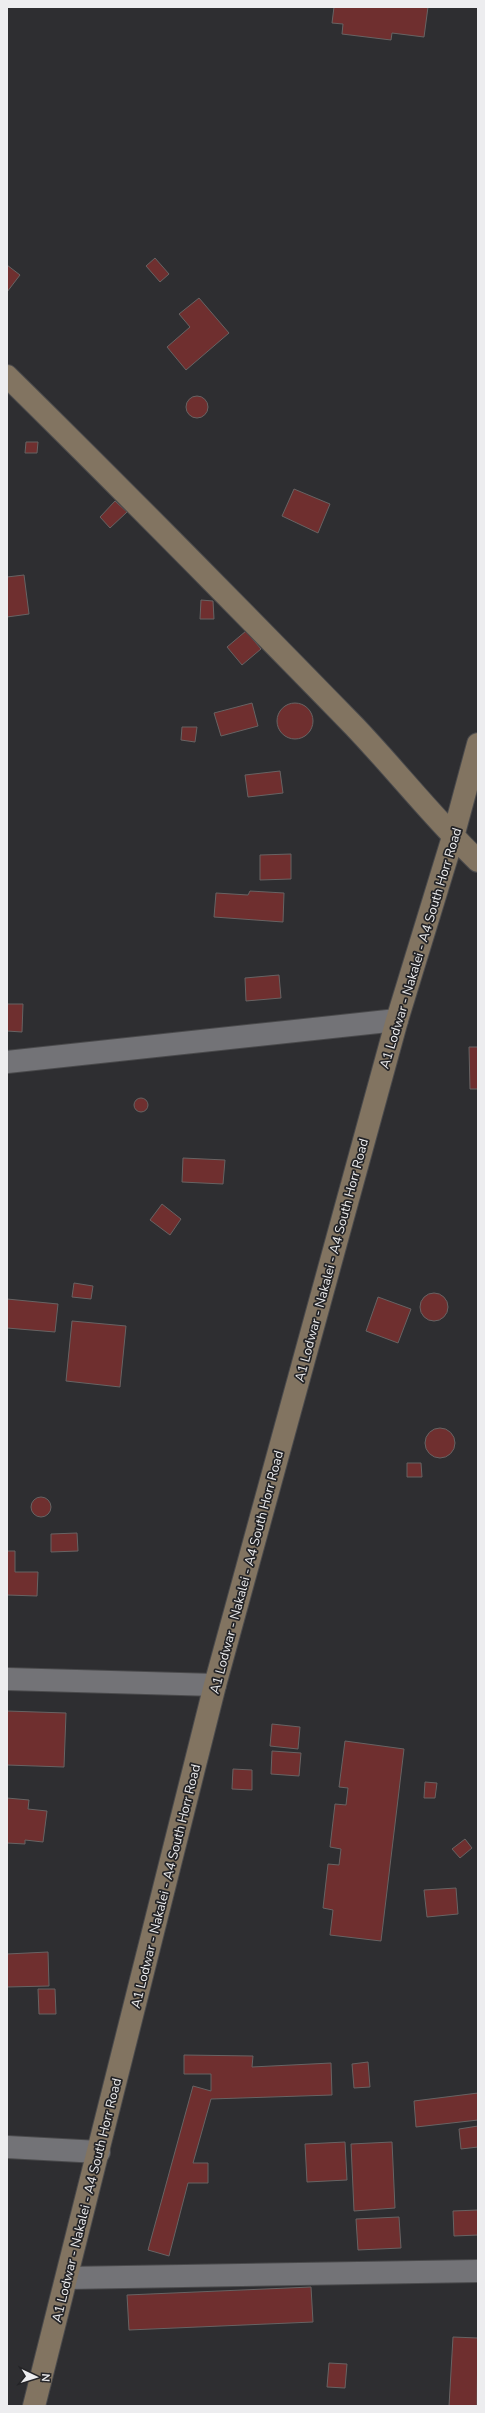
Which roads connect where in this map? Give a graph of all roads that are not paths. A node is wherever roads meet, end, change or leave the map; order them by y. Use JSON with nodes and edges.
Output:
{"nodes":[{"id":1,"x":7,"y":376,"type":"edge"},
{"id":2,"x":478,"y":744,"type":"edge"},
{"id":3,"x":453,"y":837,"type":"junction"},
{"id":4,"x":478,"y":861,"type":"edge"},
{"id":5,"x":397,"y":1020,"type":"junction"},
{"id":6,"x":7,"y":1062,"type":"edge"},
{"id":7,"x":7,"y":1679,"type":"edge"},
{"id":8,"x":215,"y":1684,"type":"junction"},
{"id":9,"x":7,"y":2147,"type":"edge"},
{"id":10,"x":99,"y":2152,"type":"junction"},
{"id":11,"x":478,"y":2271,"type":"edge"},
{"id":12,"x":67,"y":2278,"type":"junction"},
{"id":13,"x":34,"y":2406,"type":"edge"}],
"edges":[{"from":1,"to":3,"type":"main road"},
{"from":2,"to":3,"type":"main road","name":"A1 Lodwar - Nakalei - A4 South Horr Road"},
{"from":3,"to":4,"type":"main road"},
{"from":3,"to":5,"type":"main road","name":"A1 Lodwar - Nakalei - A4 South Horr Road"},
{"from":5,"to":6,"type":"street"},
{"from":5,"to":8,"type":"main road","name":"A1 Lodwar - Nakalei - A4 South Horr Road"},
{"from":7,"to":8,"type":"street"},
{"from":8,"to":10,"type":"main road","name":"A1 Lodwar - Nakalei - A4 South Horr Road"},
{"from":9,"to":10,"type":"street"},
{"from":10,"to":12,"type":"main road","name":"A1 Lodwar - Nakalei - A4 South Horr Road"},
{"from":11,"to":12,"type":"street"},
{"from":12,"to":13,"type":"main road","name":"A1 Lodwar - Nakalei - A4 South Horr Road"}]}
